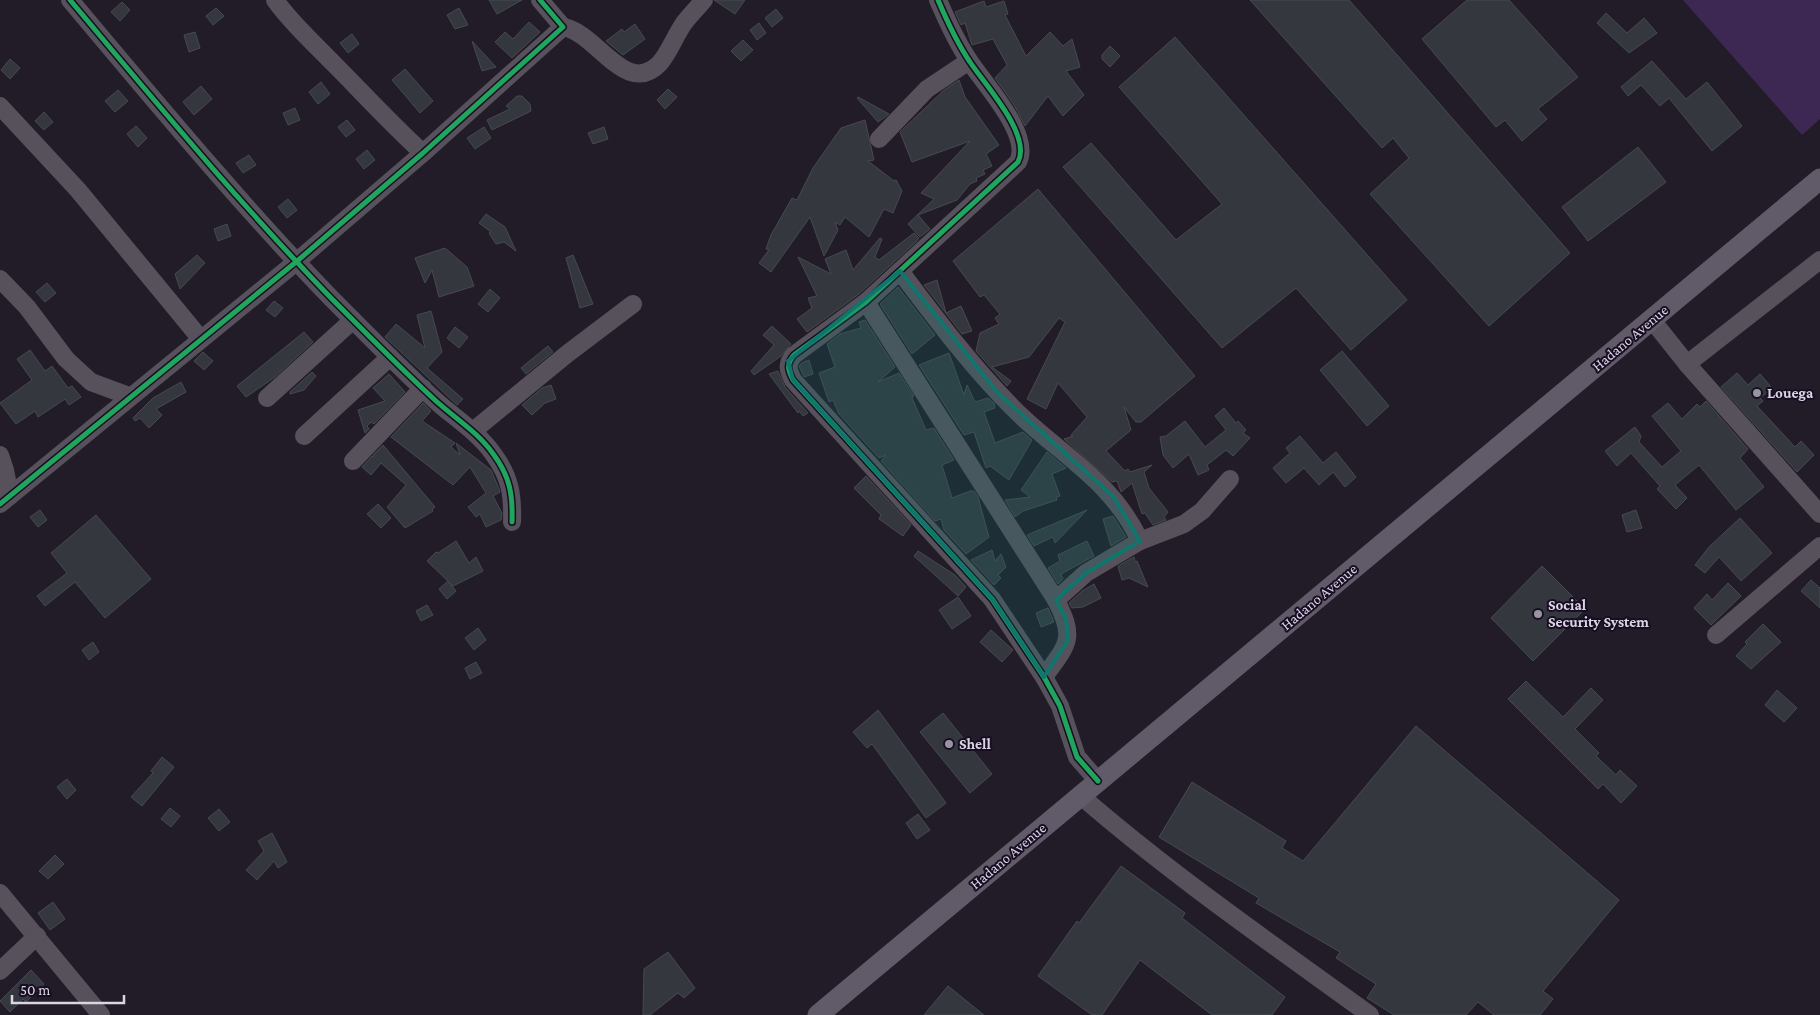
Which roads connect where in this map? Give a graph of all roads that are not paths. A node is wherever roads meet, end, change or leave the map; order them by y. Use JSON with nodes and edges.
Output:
{"nodes":[{"id":1,"x":70,"y":0,"type":"edge"},
{"id":2,"x":275,"y":0,"type":"edge"},
{"id":3,"x":540,"y":0,"type":"edge"},
{"id":4,"x":704,"y":0,"type":"edge"},
{"id":5,"x":938,"y":0,"type":"edge"},
{"id":6,"x":563,"y":27,"type":"junction"},
{"id":7,"x":969,"y":61,"type":"junction"},
{"id":8,"x":0,"y":106,"type":"edge"},
{"id":9,"x":878,"y":139,"type":"dead end"},
{"id":10,"x":423,"y":153,"type":"junction"},
{"id":11,"x":1820,"y":179,"type":"edge"},
{"id":12,"x":1820,"y":260,"type":"edge"},
{"id":13,"x":296,"y":262,"type":"junction"},
{"id":14,"x":900,"y":271,"type":"junction"},
{"id":15,"x":0,"y":279,"type":"edge"},
{"id":16,"x":866,"y":302,"type":"junction"},
{"id":17,"x":633,"y":304,"type":"dead end"},
{"id":18,"x":353,"y":320,"type":"junction"},
{"id":19,"x":1652,"y":320,"type":"junction"},
{"id":20,"x":200,"y":338,"type":"junction"},
{"id":21,"x":390,"y":357,"type":"junction"},
{"id":22,"x":1686,"y":364,"type":"junction"},
{"id":23,"x":423,"y":388,"type":"junction"},
{"id":24,"x":129,"y":396,"type":"junction"},
{"id":25,"x":267,"y":398,"type":"dead end"},
{"id":26,"x":473,"y":431,"type":"junction"},
{"id":27,"x":304,"y":436,"type":"dead end"},
{"id":28,"x":0,"y":455,"type":"edge"},
{"id":29,"x":353,"y":461,"type":"dead end"},
{"id":30,"x":1230,"y":479,"type":"dead end"},
{"id":31,"x":5,"y":500,"type":"edge"},
{"id":32,"x":1820,"y":514,"type":"edge"},
{"id":33,"x":512,"y":522,"type":"dead end"},
{"id":34,"x":1140,"y":541,"type":"junction"},
{"id":35,"x":1820,"y":546,"type":"edge"},
{"id":36,"x":1056,"y":600,"type":"junction"},
{"id":37,"x":1716,"y":635,"type":"dead end"},
{"id":38,"x":1044,"y":677,"type":"junction"},
{"id":39,"x":1098,"y":781,"type":"junction"},
{"id":40,"x":1081,"y":796,"type":"junction"},
{"id":41,"x":0,"y":893,"type":"edge"},
{"id":42,"x":37,"y":936,"type":"junction"},
{"id":43,"x":0,"y":971,"type":"edge"},
{"id":44,"x":100,"y":1015,"type":"edge"},
{"id":45,"x":818,"y":1015,"type":"edge"},
{"id":46,"x":1370,"y":1015,"type":"edge"}],
"edges":[{"from":1,"to":13,"type":"street"},
{"from":2,"to":10,"type":"street"},
{"from":3,"to":6,"type":"street"},
{"from":4,"to":6,"type":"street"},
{"from":5,"to":7,"type":"street"},
{"from":6,"to":10,"type":"street"},
{"from":7,"to":9,"type":"street"},
{"from":7,"to":14,"type":"street"},
{"from":8,"to":20,"type":"street"},
{"from":10,"to":13,"type":"street"},
{"from":11,"to":19,"type":"main road","name":"Hadano Avenue"},
{"from":12,"to":22,"type":"street"},
{"from":13,"to":18,"type":"street"},
{"from":13,"to":20,"type":"street"},
{"from":14,"to":16,"type":"street"},
{"from":14,"to":34,"type":"street"},
{"from":15,"to":24,"type":"street"},
{"from":16,"to":36,"type":"street"},
{"from":16,"to":38,"type":"street"},
{"from":17,"to":26,"type":"street"},
{"from":18,"to":21,"type":"street"},
{"from":18,"to":25,"type":"street"},
{"from":19,"to":22,"type":"street"},
{"from":19,"to":39,"type":"main road","name":"Hadano Avenue"},
{"from":20,"to":24,"type":"street"},
{"from":21,"to":23,"type":"street"},
{"from":21,"to":27,"type":"street"},
{"from":22,"to":32,"type":"street"},
{"from":23,"to":26,"type":"street"},
{"from":23,"to":29,"type":"street"},
{"from":24,"to":31,"type":"street"},
{"from":26,"to":33,"type":"street"},
{"from":28,"to":31,"type":"street"},
{"from":30,"to":34,"type":"street"},
{"from":34,"to":36,"type":"street"},
{"from":35,"to":37,"type":"street"},
{"from":36,"to":38,"type":"street"},
{"from":38,"to":39,"type":"street"},
{"from":39,"to":40,"type":"main road","name":"Hadano Avenue"},
{"from":40,"to":45,"type":"main road","name":"Hadano Avenue"},
{"from":40,"to":46,"type":"street"},
{"from":41,"to":42,"type":"street"},
{"from":42,"to":43,"type":"street"},
{"from":42,"to":44,"type":"street"}]}
